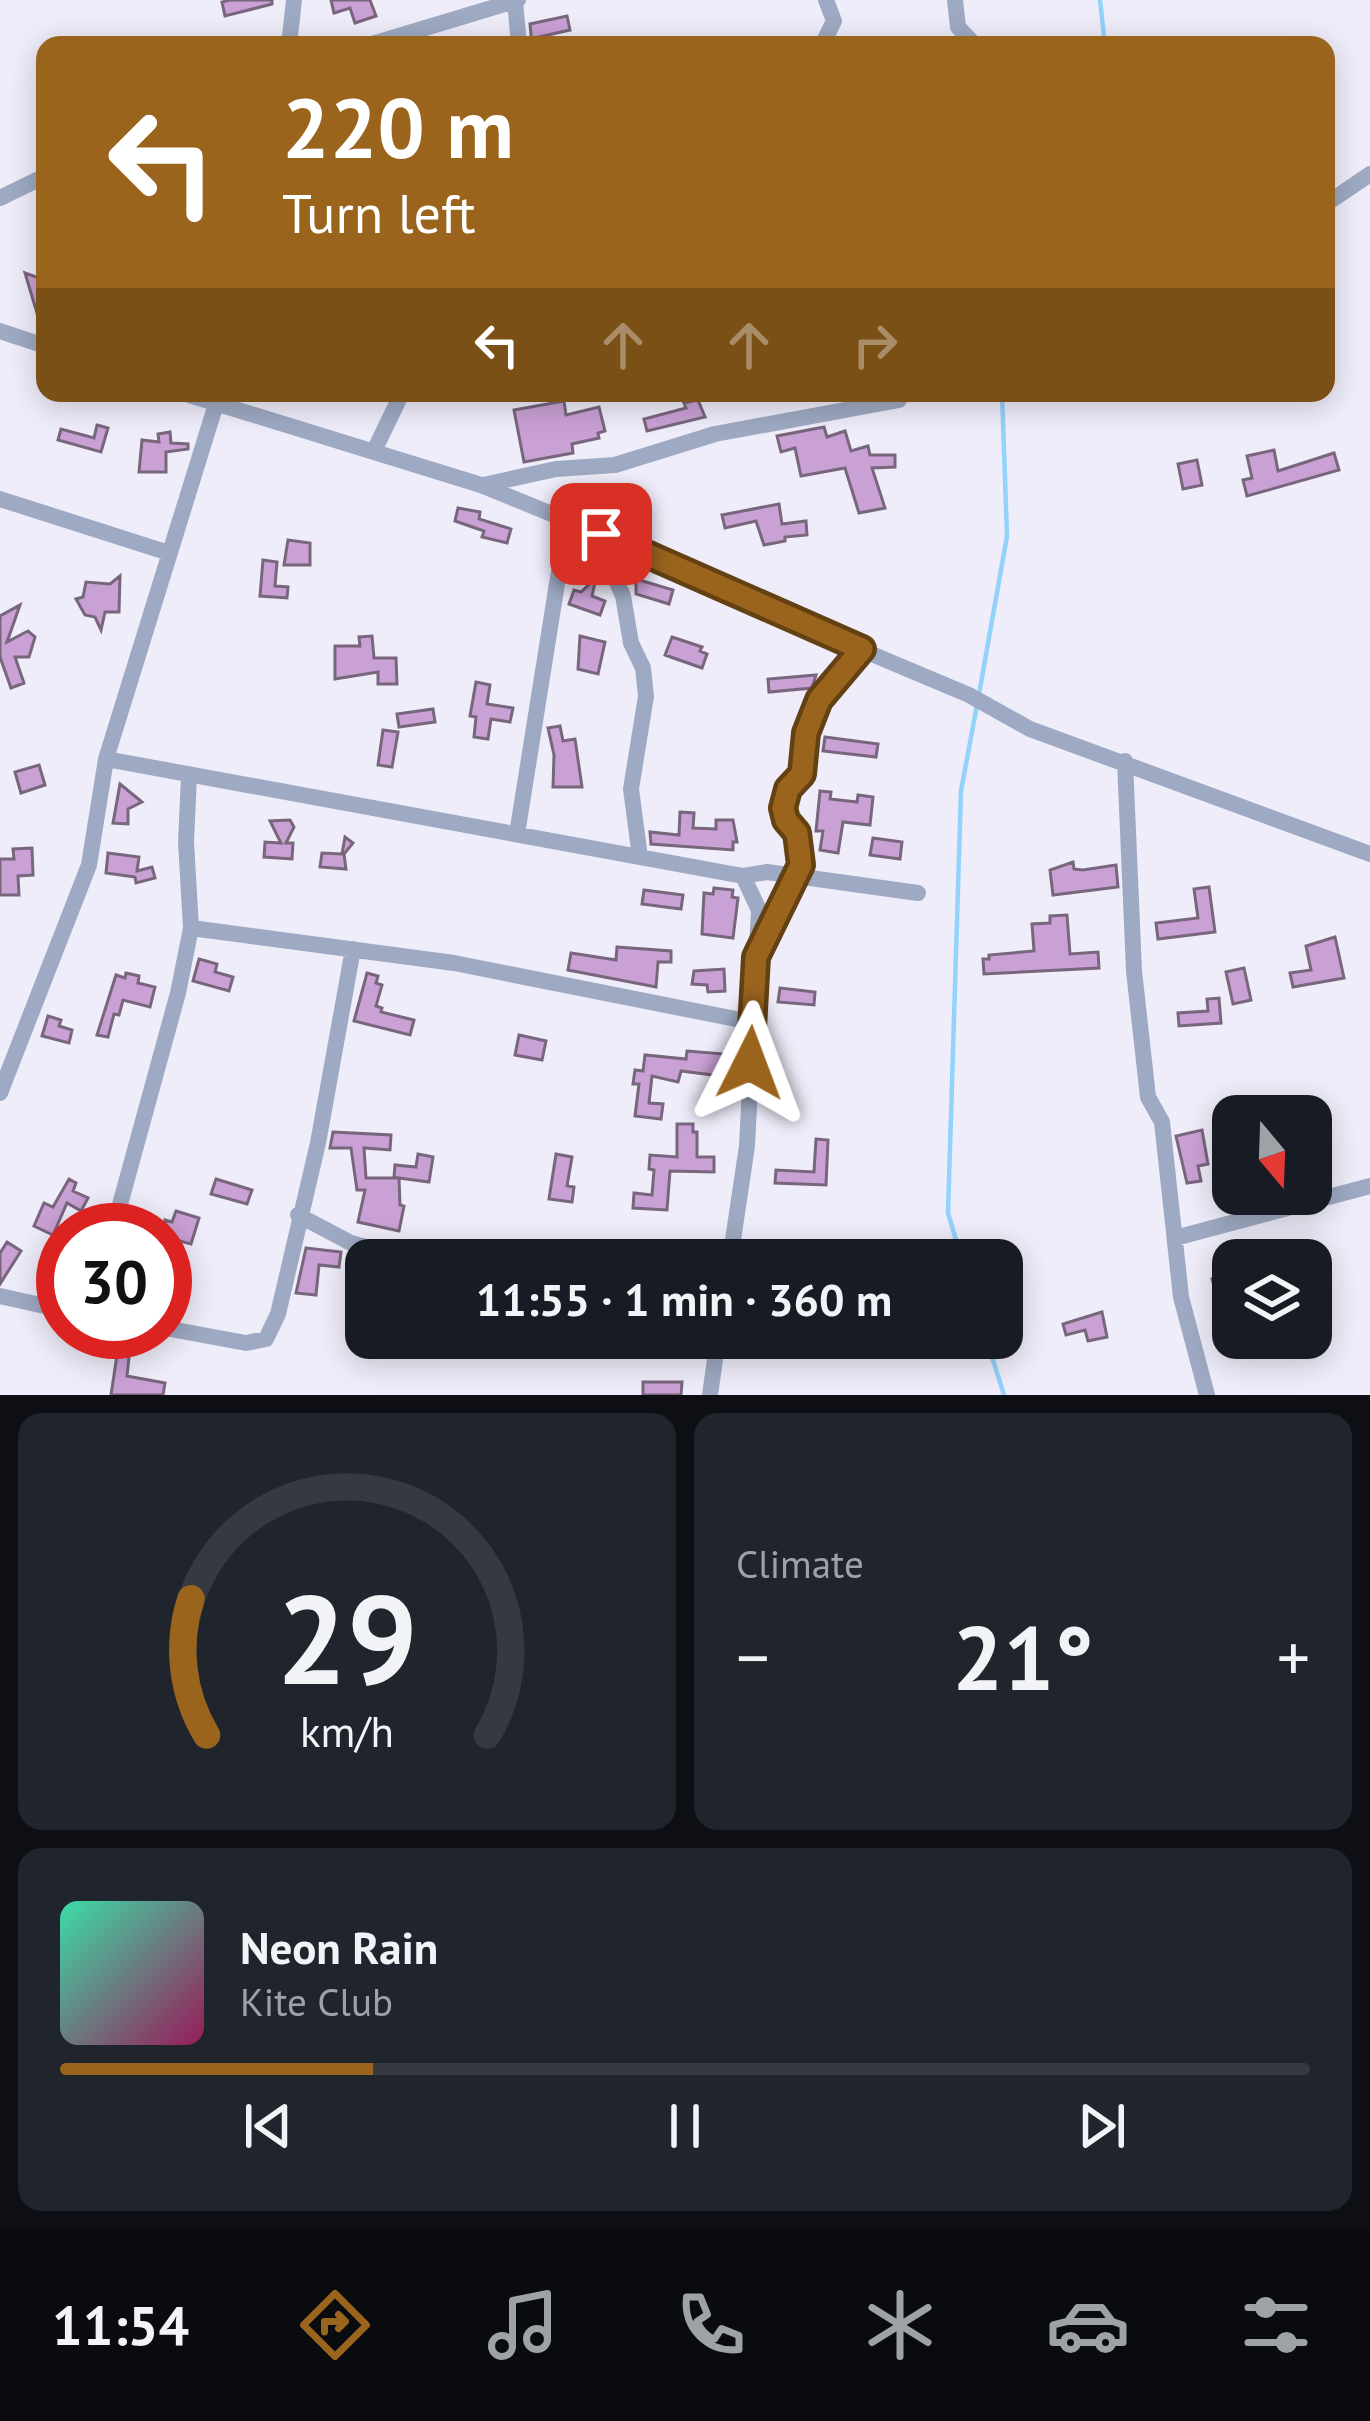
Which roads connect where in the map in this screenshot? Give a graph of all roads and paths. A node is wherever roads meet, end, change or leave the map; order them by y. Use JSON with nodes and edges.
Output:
{"nodes":[{"id":1,"x":294,"y":0,"type":"edge"},
{"id":2,"x":517,"y":0,"type":"edge"},
{"id":3,"x":826,"y":0,"type":"edge"},
{"id":4,"x":956,"y":0,"type":"edge"},
{"id":5,"x":290,"y":36,"type":"edge"},
{"id":6,"x":399,"y":36,"type":"edge"},
{"id":7,"x":519,"y":36,"type":"edge"},
{"id":8,"x":826,"y":36,"type":"edge"},
{"id":9,"x":966,"y":36,"type":"edge"},
{"id":10,"x":1370,"y":174,"type":"edge"},
{"id":11,"x":36,"y":180,"type":"edge"},
{"id":12,"x":0,"y":198,"type":"edge"},
{"id":13,"x":1335,"y":198,"type":"edge"},
{"id":14,"x":0,"y":331,"type":"edge"},
{"id":15,"x":36,"y":343,"type":"edge"},
{"id":16,"x":210,"y":402,"type":"edge"},
{"id":17,"x":398,"y":402,"type":"edge"},
{"id":18,"x":854,"y":402,"type":"edge"},
{"id":19,"x":216,"y":404,"type":"junction"},
{"id":20,"x":374,"y":451,"type":"junction"},
{"id":21,"x":481,"y":485,"type":"junction"},
{"id":22,"x":0,"y":499,"type":"edge"},
{"id":23,"x":567,"y":520,"type":"junction"},
{"id":24,"x":169,"y":553,"type":"junction"},
{"id":25,"x":615,"y":578,"type":"dead end"},
{"id":26,"x":862,"y":649,"type":"junction"},
{"id":27,"x":106,"y":759,"type":"junction"},
{"id":28,"x":1125,"y":761,"type":"junction"},
{"id":29,"x":189,"y":776,"type":"junction"},
{"id":30,"x":517,"y":834,"type":"junction"},
{"id":31,"x":1370,"y":854,"type":"edge"},
{"id":32,"x":640,"y":857,"type":"junction"},
{"id":33,"x":743,"y":876,"type":"junction"},
{"id":34,"x":794,"y":876,"type":"junction"},
{"id":35,"x":918,"y":893,"type":"dead end"},
{"id":36,"x":191,"y":928,"type":"junction"},
{"id":37,"x":353,"y":949,"type":"junction"},
{"id":38,"x":756,"y":957,"type":"junction"},
{"id":39,"x":751,"y":1022,"type":"junction"},
{"id":40,"x":9,"y":1045,"type":"edge"},
{"id":41,"x":0,"y":1093,"type":"edge"},
{"id":42,"x":1370,"y":1186,"type":"edge"},
{"id":43,"x":121,"y":1203,"type":"edge"},
{"id":44,"x":298,"y":1216,"type":"junction"},
{"id":45,"x":1175,"y":1238,"type":"junction"},
{"id":46,"x":733,"y":1239,"type":"edge"},
{"id":47,"x":345,"y":1240,"type":"edge"},
{"id":48,"x":0,"y":1297,"type":"edge"},
{"id":49,"x":36,"y":1304,"type":"edge"},
{"id":50,"x":192,"y":1333,"type":"edge"},
{"id":51,"x":715,"y":1359,"type":"edge"},
{"id":52,"x":710,"y":1395,"type":"edge"},
{"id":53,"x":1207,"y":1395,"type":"edge"}],
"edges":[{"from":1,"to":5,"type":"street"},
{"from":2,"to":6,"type":"street"},
{"from":2,"to":7,"type":"street"},
{"from":3,"to":8,"type":"street"},
{"from":4,"to":9,"type":"street"},
{"from":10,"to":13,"type":"street"},
{"from":11,"to":12,"type":"street"},
{"from":14,"to":15,"type":"street"},
{"from":16,"to":19,"type":"street"},
{"from":17,"to":20,"type":"street"},
{"from":18,"to":21,"type":"street"},
{"from":19,"to":20,"type":"street"},
{"from":19,"to":24,"type":"street"},
{"from":20,"to":21,"type":"street"},
{"from":21,"to":23,"type":"street"},
{"from":22,"to":24,"type":"street"},
{"from":23,"to":26,"type":"street"},
{"from":23,"to":30,"type":"street"},
{"from":24,"to":27,"type":"street"},
{"from":25,"to":32,"type":"street"},
{"from":26,"to":28,"type":"street"},
{"from":26,"to":34,"type":"street"},
{"from":27,"to":29,"type":"street"},
{"from":27,"to":40,"type":"street"},
{"from":28,"to":31,"type":"street"},
{"from":28,"to":45,"type":"street"},
{"from":29,"to":30,"type":"street"},
{"from":29,"to":36,"type":"street"},
{"from":30,"to":32,"type":"street"},
{"from":32,"to":33,"type":"street"},
{"from":33,"to":34,"type":"street"},
{"from":33,"to":38,"type":"street"},
{"from":34,"to":35,"type":"street"},
{"from":34,"to":38,"type":"street"},
{"from":36,"to":37,"type":"street"},
{"from":36,"to":43,"type":"street"},
{"from":37,"to":39,"type":"street"},
{"from":37,"to":44,"type":"street"},
{"from":38,"to":39,"type":"street"},
{"from":39,"to":46,"type":"street"},
{"from":40,"to":41,"type":"street"},
{"from":42,"to":45,"type":"street"},
{"from":44,"to":47,"type":"street"},
{"from":44,"to":50,"type":"street"},
{"from":45,"to":53,"type":"street"},
{"from":48,"to":49,"type":"street"},
{"from":51,"to":52,"type":"street"}]}
